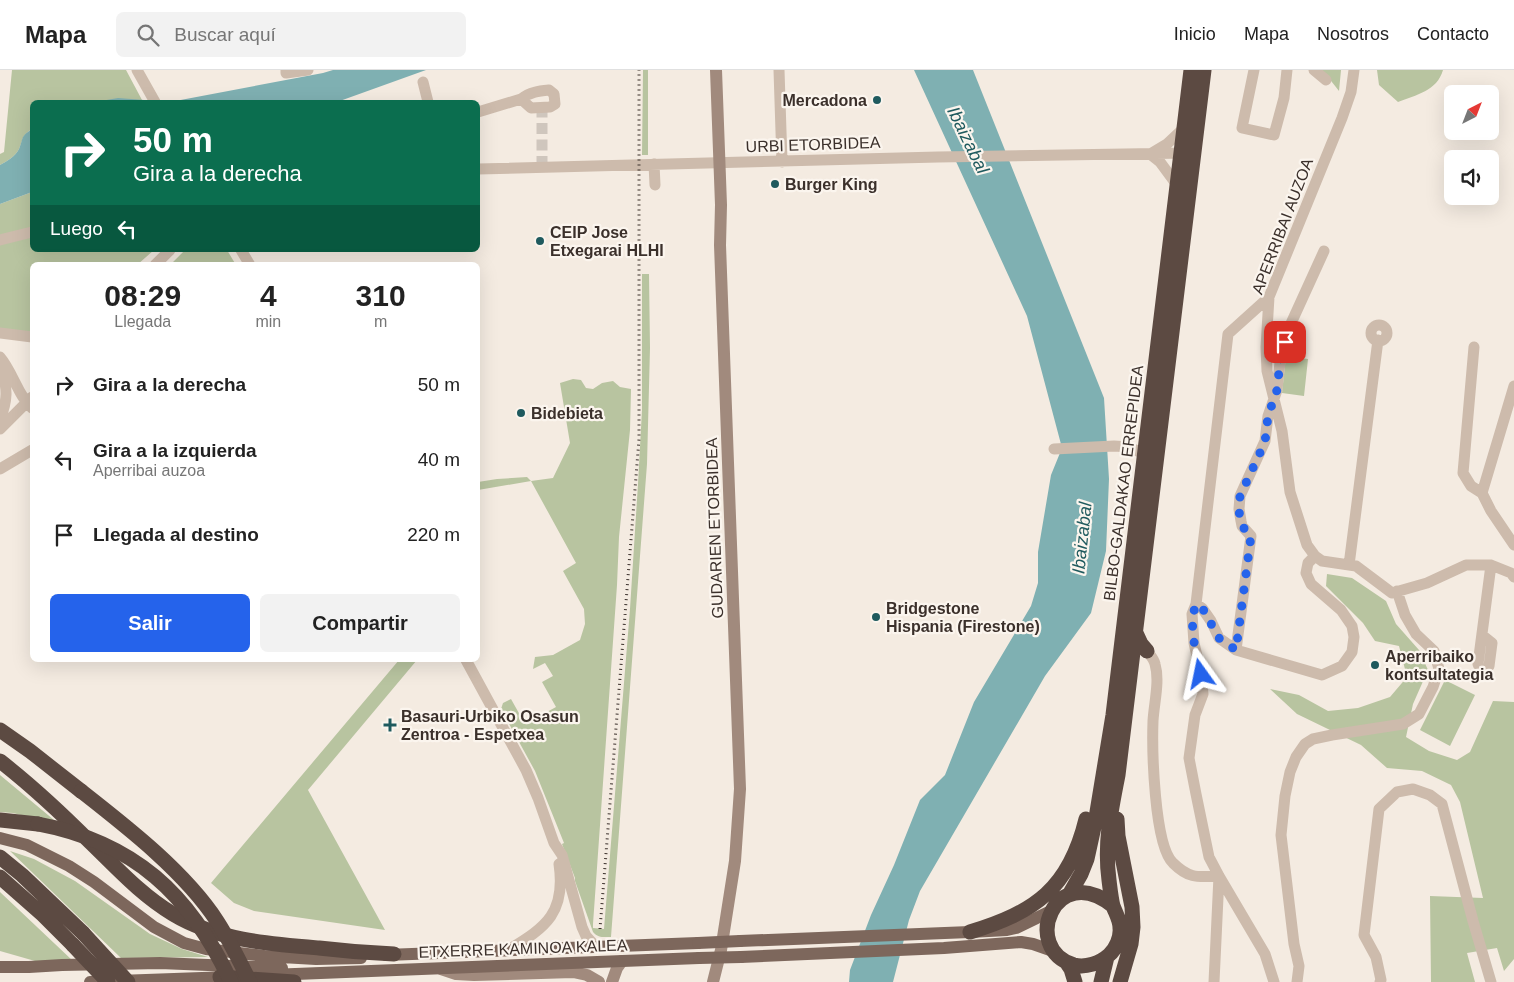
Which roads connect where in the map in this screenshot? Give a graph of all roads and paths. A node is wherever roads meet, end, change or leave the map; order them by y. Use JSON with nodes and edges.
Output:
{"nodes":[{"id":1,"x":137,"y":70,"type":"edge"},
{"id":2,"x":308,"y":70,"type":"edge"},
{"id":3,"x":716,"y":70,"type":"edge"},
{"id":4,"x":779,"y":70,"type":"edge"},
{"id":5,"x":1192,"y":70,"type":"edge"},
{"id":6,"x":1204,"y":70,"type":"edge"},
{"id":7,"x":1254,"y":70,"type":"edge"},
{"id":8,"x":1287,"y":70,"type":"edge"},
{"id":9,"x":1314,"y":70,"type":"edge"},
{"id":10,"x":1354,"y":70,"type":"edge"},
{"id":11,"x":286,"y":72,"type":"edge"},
{"id":12,"x":1326,"y":80,"type":"dead end"},
{"id":13,"x":423,"y":82,"type":"dead end"},
{"id":14,"x":521,"y":99,"type":"dead end"},
{"id":15,"x":154,"y":100,"type":"edge"},
{"id":16,"x":428,"y":100,"type":"edge"},
{"id":17,"x":480,"y":111,"type":"edge"},
{"id":18,"x":1184,"y":128,"type":"junction"},
{"id":19,"x":1188,"y":153,"type":"junction"},
{"id":20,"x":1150,"y":154,"type":"junction"},
{"id":21,"x":782,"y":162,"type":"junction"},
{"id":22,"x":654,"y":164,"type":"junction"},
{"id":23,"x":719,"y":164,"type":"junction"},
{"id":24,"x":480,"y":169,"type":"edge"},
{"id":25,"x":655,"y":185,"type":"dead end"},
{"id":26,"x":1177,"y":185,"type":"junction"},
{"id":27,"x":30,"y":232,"type":"edge"},
{"id":28,"x":0,"y":240,"type":"edge"},
{"id":29,"x":1324,"y":251,"type":"dead end"},
{"id":30,"x":168,"y":252,"type":"edge"},
{"id":31,"x":158,"y":262,"type":"edge"},
{"id":32,"x":1269,"y":297,"type":"junction"},
{"id":33,"x":0,"y":333,"type":"edge"},
{"id":34,"x":30,"y":338,"type":"edge"},
{"id":35,"x":1378,"y":340,"type":"dead end"},
{"id":36,"x":1474,"y":347,"type":"dead end"},
{"id":37,"x":0,"y":357,"type":"edge"},
{"id":38,"x":0,"y":370,"type":"edge"},
{"id":39,"x":1514,"y":386,"type":"edge"},
{"id":40,"x":1274,"y":398,"type":"junction"},
{"id":41,"x":30,"y":401,"type":"edge"},
{"id":42,"x":30,"y":404,"type":"edge"},
{"id":43,"x":0,"y":420,"type":"edge"},
{"id":44,"x":0,"y":429,"type":"edge"},
{"id":45,"x":1054,"y":449,"type":"dead end"},
{"id":46,"x":30,"y":451,"type":"edge"},
{"id":47,"x":1144,"y":454,"type":"junction"},
{"id":48,"x":30,"y":461,"type":"edge"},
{"id":49,"x":0,"y":469,"type":"edge"},
{"id":50,"x":0,"y":474,"type":"edge"},
{"id":51,"x":1482,"y":493,"type":"junction"},
{"id":52,"x":1491,"y":511,"type":"junction"},
{"id":53,"x":1514,"y":529,"type":"edge"},
{"id":54,"x":1514,"y":545,"type":"edge"},
{"id":55,"x":1315,"y":556,"type":"junction"},
{"id":56,"x":1349,"y":565,"type":"junction"},
{"id":57,"x":1491,"y":565,"type":"junction"},
{"id":58,"x":1514,"y":577,"type":"edge"},
{"id":59,"x":1398,"y":591,"type":"junction"},
{"id":60,"x":1196,"y":604,"type":"junction"},
{"id":61,"x":1135,"y":631,"type":"junction"},
{"id":62,"x":1482,"y":635,"type":"dead end"},
{"id":63,"x":1236,"y":650,"type":"junction"},
{"id":64,"x":1147,"y":651,"type":"junction"},
{"id":65,"x":467,"y":662,"type":"edge"},
{"id":66,"x":1131,"y":662,"type":"junction"},
{"id":67,"x":0,"y":730,"type":"edge"},
{"id":68,"x":0,"y":739,"type":"edge"},
{"id":69,"x":1106,"y":753,"type":"junction"},
{"id":70,"x":0,"y":761,"type":"edge"},
{"id":71,"x":1118,"y":775,"type":"junction"},
{"id":72,"x":81,"y":791,"type":"junction"},
{"id":73,"x":0,"y":820,"type":"edge"},
{"id":74,"x":0,"y":838,"type":"edge"},
{"id":75,"x":554,"y":842,"type":"junction"},
{"id":76,"x":0,"y":857,"type":"edge"},
{"id":77,"x":1218,"y":876,"type":"junction"},
{"id":78,"x":0,"y":877,"type":"edge"},
{"id":79,"x":1069,"y":894,"type":"junction"},
{"id":80,"x":1113,"y":906,"type":"junction"},
{"id":81,"x":1051,"y":911,"type":"junction"},
{"id":82,"x":970,"y":932,"type":"junction"},
{"id":83,"x":596,"y":947,"type":"junction"},
{"id":84,"x":508,"y":950,"type":"junction"},
{"id":85,"x":1053,"y":951,"type":"junction"},
{"id":86,"x":394,"y":954,"type":"junction"},
{"id":87,"x":1107,"y":957,"type":"junction"},
{"id":88,"x":0,"y":959,"type":"edge"},
{"id":89,"x":622,"y":961,"type":"junction"},
{"id":90,"x":1068,"y":963,"type":"junction"},
{"id":91,"x":0,"y":967,"type":"edge"},
{"id":92,"x":29,"y":967,"type":"junction"},
{"id":93,"x":438,"y":968,"type":"junction"},
{"id":94,"x":350,"y":971,"type":"junction"},
{"id":95,"x":226,"y":980,"type":"edge"},
{"id":96,"x":90,"y":982,"type":"edge"},
{"id":97,"x":108,"y":982,"type":"edge"},
{"id":98,"x":128,"y":982,"type":"edge"},
{"id":99,"x":250,"y":982,"type":"edge"},
{"id":100,"x":294,"y":982,"type":"edge"},
{"id":101,"x":599,"y":982,"type":"edge"},
{"id":102,"x":612,"y":982,"type":"edge"},
{"id":103,"x":713,"y":982,"type":"edge"},
{"id":104,"x":1076,"y":982,"type":"edge"},
{"id":105,"x":1101,"y":982,"type":"edge"},
{"id":106,"x":1120,"y":982,"type":"edge"},
{"id":107,"x":1214,"y":982,"type":"edge"},
{"id":108,"x":1274,"y":982,"type":"edge"},
{"id":109,"x":1297,"y":982,"type":"edge"},
{"id":110,"x":1380,"y":982,"type":"edge"},
{"id":111,"x":1491,"y":982,"type":"edge"}],
"edges":[{"from":1,"to":15,"type":"street"},
{"from":2,"to":11,"type":"street"},
{"from":3,"to":23,"type":"street","name":"GUDARIEN ETORBIDEA"},
{"from":4,"to":21,"type":"street"},
{"from":5,"to":18,"type":"highway","name":"BILBO-GALDAKAO ERREPIDEA"},
{"from":6,"to":19,"type":"highway","name":"BILBO-GALDAKAO ERREPIDEA"},
{"from":7,"to":8,"type":"street"},
{"from":9,"to":12,"type":"street"},
{"from":10,"to":32,"type":"street","name":"APERRIBAI AUZOA"},
{"from":13,"to":16,"type":"street"},
{"from":14,"to":17,"type":"street"},
{"from":18,"to":19,"type":"highway","name":"BILBO-GALDAKAO ERREPIDEA"},
{"from":18,"to":20,"type":"street"},
{"from":19,"to":20,"type":"street","name":"URBI ETORBIDEA"},
{"from":19,"to":26,"type":"highway","name":"BILBO-GALDAKAO ERREPIDEA"},
{"from":19,"to":61,"type":"highway","name":"BILBO-GALDAKAO ERREPIDEA"},
{"from":20,"to":21,"type":"street","name":"URBI ETORBIDEA"},
{"from":20,"to":26,"type":"street"},
{"from":21,"to":23,"type":"street","name":"URBI ETORBIDEA"},
{"from":22,"to":23,"type":"street","name":"URBI ETORBIDEA"},
{"from":22,"to":24,"type":"street","name":"URBI ETORBIDEA"},
{"from":22,"to":25,"type":"street"},
{"from":23,"to":103,"type":"street","name":"GUDARIEN ETORBIDEA"},
{"from":26,"to":47,"type":"highway","name":"BILBO-GALDAKAO ERREPIDEA"},
{"from":27,"to":28,"type":"street"},
{"from":29,"to":40,"type":"street","name":"APERRIBAI AUZOA"},
{"from":30,"to":31,"type":"street"},
{"from":32,"to":40,"type":"street","name":"APERRIBAI AUZOA"},
{"from":32,"to":60,"type":"street"},
{"from":33,"to":34,"type":"street"},
{"from":35,"to":56,"type":"street"},
{"from":36,"to":51,"type":"street"},
{"from":37,"to":41,"type":"street"},
{"from":38,"to":43,"type":"street"},
{"from":39,"to":51,"type":"street"},
{"from":40,"to":55,"type":"street","name":"APERRIBAI AUZOA"},
{"from":40,"to":63,"type":"street","name":"APERRIBAI AUZOA"},
{"from":42,"to":44,"type":"street"},
{"from":45,"to":47,"type":"street"},
{"from":46,"to":49,"type":"street"},
{"from":47,"to":69,"type":"highway","name":"BILBO-GALDAKAO ERREPIDEA"},
{"from":48,"to":50,"type":"street"},
{"from":51,"to":52,"type":"street"},
{"from":52,"to":53,"type":"street"},
{"from":52,"to":54,"type":"street"},
{"from":55,"to":56,"type":"street"},
{"from":55,"to":63,"type":"street"},
{"from":56,"to":59,"type":"street"},
{"from":57,"to":58,"type":"street"},
{"from":57,"to":59,"type":"street"},
{"from":57,"to":62,"type":"street"},
{"from":59,"to":109,"type":"street"},
{"from":60,"to":63,"type":"street"},
{"from":60,"to":77,"type":"street"},
{"from":61,"to":64,"type":"highway"},
{"from":61,"to":66,"type":"highway","name":"BILBO-GALDAKAO ERREPIDEA"},
{"from":64,"to":66,"type":"highway"},
{"from":64,"to":77,"type":"street"},
{"from":65,"to":75,"type":"street"},
{"from":66,"to":71,"type":"highway","name":"BILBO-GALDAKAO ERREPIDEA"},
{"from":67,"to":72,"type":"highway"},
{"from":68,"to":72,"type":"highway"},
{"from":69,"to":79,"type":"highway","name":"BILBO-GALDAKAO ERREPIDEA"},
{"from":69,"to":82,"type":"highway"},
{"from":70,"to":86,"type":"highway"},
{"from":71,"to":80,"type":"highway","name":"BILBO-GALDAKAO ERREPIDEA"},
{"from":71,"to":106,"type":"highway","name":"BILBO-GALDAKAO ERREPIDEA"},
{"from":72,"to":99,"type":"highway","bridge":true},
{"from":73,"to":95,"type":"highway","bridge":true},
{"from":74,"to":86,"type":"main road","name":"ETXERRE KAMINOA KALEA"},
{"from":75,"to":83,"type":"street"},
{"from":75,"to":84,"type":"street"},
{"from":76,"to":98,"type":"highway","bridge":true},
{"from":77,"to":107,"type":"street"},
{"from":77,"to":108,"type":"street"},
{"from":78,"to":97,"type":"highway","bridge":true},
{"from":79,"to":80,"type":"highway"},
{"from":79,"to":81,"type":"highway","name":"BILBO-GALDAKAO ERREPIDEA"},
{"from":80,"to":87,"type":"highway","name":"BILBO-GALDAKAO ERREPIDEA"},
{"from":81,"to":82,"type":"main road"},
{"from":81,"to":85,"type":"highway"},
{"from":82,"to":83,"type":"main road","name":"ETXERRE KAMINOA KALEA","bridge":true},
{"from":83,"to":84,"type":"main road","name":"ETXERRE KAMINOA KALEA"},
{"from":84,"to":86,"type":"main road","name":"ETXERRE KAMINOA KALEA"},
{"from":85,"to":89,"type":"main road","name":"ETXERRE KAMINOA KALEA","bridge":true},
{"from":85,"to":90,"type":"highway"},
{"from":87,"to":90,"type":"highway"},
{"from":87,"to":105,"type":"highway","name":"BILBO-GALDAKAO ERREPIDEA"},
{"from":88,"to":92,"type":"main road"},
{"from":89,"to":93,"type":"main road","name":"ETXERRE KAMINOA KALEA"},
{"from":89,"to":102,"type":"street"},
{"from":90,"to":104,"type":"highway"},
{"from":91,"to":92,"type":"main road"},
{"from":92,"to":94,"type":"main road"},
{"from":93,"to":94,"type":"main road","name":"ETXERRE KAMINOA KALEA"},
{"from":93,"to":101,"type":"street"},
{"from":94,"to":95,"type":"main road"},
{"from":95,"to":96,"type":"main road"},
{"from":95,"to":100,"type":"highway"},
{"from":110,"to":111,"type":"street"}]}
